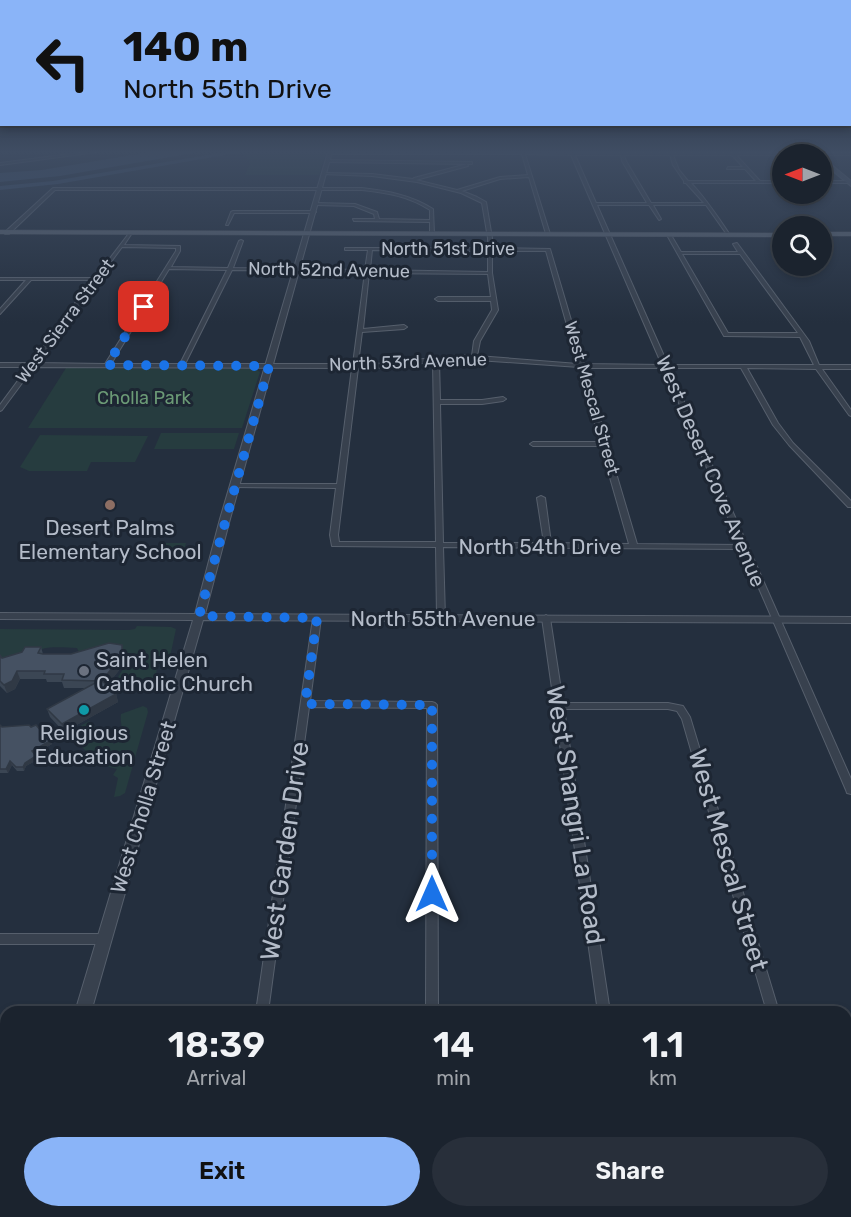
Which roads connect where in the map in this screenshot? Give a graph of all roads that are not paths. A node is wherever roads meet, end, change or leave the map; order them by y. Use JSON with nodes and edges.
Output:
{"nodes":[{"id":1,"x":31,"y":209,"type":"edge"},
{"id":2,"x":315,"y":209,"type":"edge"},
{"id":3,"x":367,"y":209,"type":"edge"},
{"id":4,"x":431,"y":209,"type":"edge"},
{"id":5,"x":485,"y":209,"type":"edge"},
{"id":6,"x":540,"y":209,"type":"edge"},
{"id":7,"x":596,"y":209,"type":"edge"},
{"id":8,"x":654,"y":209,"type":"edge"},
{"id":9,"x":709,"y":209,"type":"edge"},
{"id":10,"x":314,"y":212,"type":"junction"},
{"id":11,"x":659,"y":219,"type":"dead end"},
{"id":12,"x":354,"y":220,"type":"dead end"},
{"id":13,"x":377,"y":220,"type":"junction"},
{"id":14,"x":432,"y":221,"type":"junction"},
{"id":15,"x":227,"y":224,"type":"dead end"},
{"id":16,"x":3,"y":232,"type":"edge"},
{"id":17,"x":130,"y":233,"type":"junction"},
{"id":18,"x":307,"y":234,"type":"junction"},
{"id":19,"x":432,"y":234,"type":"junction"},
{"id":20,"x":490,"y":234,"type":"junction"},
{"id":21,"x":548,"y":234,"type":"junction"},
{"id":22,"x":608,"y":235,"type":"junction"},
{"id":23,"x":669,"y":235,"type":"junction"},
{"id":24,"x":728,"y":235,"type":"junction"},
{"id":25,"x":772,"y":235,"type":"edge"},
{"id":26,"x":832,"y":235,"type":"edge"},
{"id":27,"x":851,"y":235,"type":"edge"},
{"id":28,"x":241,"y":241,"type":"dead end"},
{"id":29,"x":735,"y":244,"type":"dead end"},
{"id":30,"x":121,"y":246,"type":"junction"},
{"id":31,"x":347,"y":249,"type":"dead end"},
{"id":32,"x":370,"y":249,"type":"junction"},
{"id":33,"x":491,"y":250,"type":"junction"},
{"id":34,"x":548,"y":250,"type":"joint"},
{"id":35,"x":679,"y":253,"type":"junction"},
{"id":36,"x":742,"y":253,"type":"junction"},
{"id":37,"x":168,"y":268,"type":"junction"},
{"id":38,"x":230,"y":268,"type":"junction"},
{"id":39,"x":297,"y":269,"type":"junction"},
{"id":40,"x":367,"y":272,"type":"junction"},
{"id":41,"x":490,"y":273,"type":"junction"},
{"id":42,"x":0,"y":279,"type":"edge"},
{"id":43,"x":30,"y":279,"type":"junction"},
{"id":44,"x":98,"y":279,"type":"junction"},
{"id":45,"x":438,"y":299,"type":"dead end"},
{"id":46,"x":493,"y":299,"type":"junction"},
{"id":47,"x":0,"y":312,"type":"edge"},
{"id":48,"x":404,"y":327,"type":"dead end"},
{"id":49,"x":359,"y":332,"type":"junction"},
{"id":50,"x":801,"y":335,"type":"junction"},
{"id":51,"x":474,"y":358,"type":"junction"},
{"id":52,"x":436,"y":359,"type":"junction"},
{"id":53,"x":0,"y":365,"type":"edge"},
{"id":54,"x":32,"y":365,"type":"junction"},
{"id":55,"x":107,"y":365,"type":"junction"},
{"id":56,"x":182,"y":365,"type":"junction"},
{"id":57,"x":269,"y":366,"type":"junction"},
{"id":58,"x":356,"y":366,"type":"junction"},
{"id":59,"x":582,"y":366,"type":"junction"},
{"id":60,"x":665,"y":366,"type":"junction"},
{"id":61,"x":743,"y":366,"type":"junction"},
{"id":62,"x":817,"y":366,"type":"junction"},
{"id":63,"x":851,"y":367,"type":"edge"},
{"id":64,"x":503,"y":399,"type":"dead end"},
{"id":65,"x":437,"y":402,"type":"junction"},
{"id":66,"x":0,"y":409,"type":"edge"},
{"id":67,"x":851,"y":414,"type":"edge"},
{"id":68,"x":533,"y":444,"type":"dead end"},
{"id":69,"x":604,"y":444,"type":"junction"},
{"id":70,"x":826,"y":480,"type":"junction"},
{"id":71,"x":813,"y":482,"type":"dead end"},
{"id":72,"x":234,"y":486,"type":"junction"},
{"id":73,"x":340,"y":486,"type":"junction"},
{"id":74,"x":541,"y":498,"type":"dead end"},
{"id":75,"x":851,"y":505,"type":"edge"},
{"id":76,"x":440,"y":546,"type":"junction"},
{"id":77,"x":549,"y":546,"type":"junction"},
{"id":78,"x":634,"y":547,"type":"junction"},
{"id":79,"x":745,"y":547,"type":"junction"},
{"id":80,"x":0,"y":616,"type":"edge"},
{"id":81,"x":199,"y":616,"type":"junction"},
{"id":82,"x":317,"y":618,"type":"junction"},
{"id":83,"x":441,"y":618,"type":"junction"},
{"id":84,"x":546,"y":618,"type":"junction"},
{"id":85,"x":776,"y":620,"type":"junction"},
{"id":86,"x":851,"y":620,"type":"edge"},
{"id":87,"x":305,"y":704,"type":"junction"},
{"id":88,"x":558,"y":706,"type":"junction"},
{"id":89,"x":851,"y":790,"type":"edge"},
{"id":90,"x":0,"y":939,"type":"edge"},
{"id":91,"x":104,"y":939,"type":"junction"},
{"id":92,"x":84,"y":1006,"type":"edge"},
{"id":93,"x":263,"y":1006,"type":"edge"},
{"id":94,"x":432,"y":1006,"type":"edge"},
{"id":95,"x":603,"y":1006,"type":"edge"},
{"id":96,"x":771,"y":1006,"type":"edge"}],
"edges":[{"from":1,"to":16,"type":"street"},
{"from":2,"to":10,"type":"street","name":"West Cholla Street"},
{"from":3,"to":13,"type":"street"},
{"from":4,"to":14,"type":"street"},
{"from":5,"to":20,"type":"street"},
{"from":6,"to":21,"type":"street"},
{"from":7,"to":22,"type":"street","name":"West Desert Cove Avenue"},
{"from":8,"to":11,"type":"street"},
{"from":9,"to":24,"type":"street"},
{"from":10,"to":15,"type":"street"},
{"from":10,"to":18,"type":"street","name":"West Cholla Street"},
{"from":12,"to":13,"type":"street"},
{"from":13,"to":14,"type":"street"},
{"from":14,"to":19,"type":"street"},
{"from":16,"to":17,"type":"main road"},
{"from":17,"to":18,"type":"main road"},
{"from":17,"to":30,"type":"street","name":"West Sierra Street"},
{"from":18,"to":19,"type":"main road"},
{"from":18,"to":39,"type":"street","name":"West Cholla Street"},
{"from":19,"to":20,"type":"main road"},
{"from":20,"to":21,"type":"main road"},
{"from":20,"to":33,"type":"street"},
{"from":21,"to":22,"type":"main road"},
{"from":22,"to":23,"type":"main road"},
{"from":22,"to":60,"type":"street","name":"West Desert Cove Avenue"},
{"from":23,"to":24,"type":"main road"},
{"from":23,"to":35,"type":"street"},
{"from":24,"to":25,"type":"main road"},
{"from":26,"to":27,"type":"main road"},
{"from":28,"to":38,"type":"street"},
{"from":29,"to":36,"type":"street"},
{"from":30,"to":37,"type":"street"},
{"from":30,"to":44,"type":"street","name":"West Sierra Street"},
{"from":31,"to":32,"type":"street","name":"North 51st Drive"},
{"from":32,"to":33,"type":"street","name":"North 51st Drive"},
{"from":32,"to":40,"type":"street"},
{"from":33,"to":34,"type":"street","name":"North 51st Drive"},
{"from":33,"to":41,"type":"street"},
{"from":34,"to":59,"type":"street","name":"West Mescal Street"},
{"from":35,"to":36,"type":"street"},
{"from":35,"to":50,"type":"street"},
{"from":36,"to":50,"type":"street"},
{"from":37,"to":38,"type":"street","name":"North 52nd Avenue"},
{"from":37,"to":55,"type":"street"},
{"from":38,"to":39,"type":"street","name":"North 52nd Avenue"},
{"from":38,"to":56,"type":"street"},
{"from":39,"to":40,"type":"street","name":"North 52nd Avenue"},
{"from":39,"to":57,"type":"street","name":"West Cholla Street"},
{"from":40,"to":41,"type":"street","name":"North 52nd Avenue"},
{"from":40,"to":49,"type":"street"},
{"from":41,"to":46,"type":"street"},
{"from":42,"to":43,"type":"street"},
{"from":43,"to":44,"type":"street"},
{"from":43,"to":47,"type":"street"},
{"from":44,"to":54,"type":"street","name":"West Sierra Street"},
{"from":45,"to":46,"type":"street"},
{"from":46,"to":51,"type":"street"},
{"from":48,"to":49,"type":"street"},
{"from":49,"to":58,"type":"street"},
{"from":50,"to":62,"type":"street"},
{"from":51,"to":52,"type":"street","name":"North 53rd Avenue"},
{"from":51,"to":59,"type":"street","name":"North 53rd Avenue"},
{"from":52,"to":58,"type":"street","name":"North 53rd Avenue"},
{"from":52,"to":65,"type":"street"},
{"from":53,"to":54,"type":"street","name":"North 53rd Avenue"},
{"from":54,"to":55,"type":"street","name":"North 53rd Avenue"},
{"from":54,"to":66,"type":"street","name":"West Sierra Street"},
{"from":55,"to":56,"type":"street","name":"North 53rd Avenue"},
{"from":56,"to":57,"type":"street","name":"North 53rd Avenue"},
{"from":57,"to":58,"type":"street","name":"North 53rd Avenue"},
{"from":57,"to":72,"type":"street","name":"West Cholla Street"},
{"from":58,"to":73,"type":"street"},
{"from":59,"to":60,"type":"street","name":"North 53rd Avenue"},
{"from":59,"to":69,"type":"street","name":"West Mescal Street"},
{"from":60,"to":61,"type":"street","name":"North 53rd Avenue"},
{"from":60,"to":79,"type":"street","name":"West Desert Cove Avenue"},
{"from":61,"to":62,"type":"street","name":"North 53rd Avenue"},
{"from":61,"to":70,"type":"street"},
{"from":62,"to":63,"type":"street","name":"North 53rd Avenue"},
{"from":62,"to":67,"type":"street"},
{"from":64,"to":65,"type":"street"},
{"from":65,"to":76,"type":"street"},
{"from":68,"to":69,"type":"street"},
{"from":69,"to":78,"type":"street","name":"West Mescal Street"},
{"from":70,"to":71,"type":"street"},
{"from":70,"to":75,"type":"street"},
{"from":72,"to":73,"type":"street"},
{"from":72,"to":81,"type":"street","name":"West Cholla Street"},
{"from":73,"to":76,"type":"street","name":"North 54th Drive"},
{"from":74,"to":77,"type":"street"},
{"from":76,"to":77,"type":"street","name":"North 54th Drive"},
{"from":76,"to":83,"type":"street"},
{"from":77,"to":78,"type":"street","name":"North 54th Drive"},
{"from":78,"to":79,"type":"street","name":"North 54th Drive"},
{"from":79,"to":85,"type":"street","name":"West Desert Cove Avenue"},
{"from":80,"to":81,"type":"street","name":"North 55th Avenue"},
{"from":81,"to":82,"type":"street","name":"North 55th Avenue"},
{"from":81,"to":91,"type":"street","name":"West Cholla Street"},
{"from":82,"to":83,"type":"street","name":"North 55th Avenue"},
{"from":82,"to":87,"type":"street","name":"West Garden Drive"},
{"from":83,"to":84,"type":"street","name":"North 55th Avenue"},
{"from":84,"to":85,"type":"street","name":"North 55th Avenue"},
{"from":84,"to":88,"type":"street","name":"West Shangri La Road"},
{"from":85,"to":86,"type":"street","name":"North 55th Avenue"},
{"from":85,"to":89,"type":"street","name":"West Desert Cove Avenue"},
{"from":87,"to":93,"type":"street","name":"West Garden Drive"},
{"from":87,"to":94,"type":"street"},
{"from":88,"to":95,"type":"street","name":"West Shangri La Road"},
{"from":88,"to":96,"type":"street","name":"West Mescal Street"},
{"from":90,"to":91,"type":"street"},
{"from":91,"to":92,"type":"street","name":"West Cholla Street"}]}
